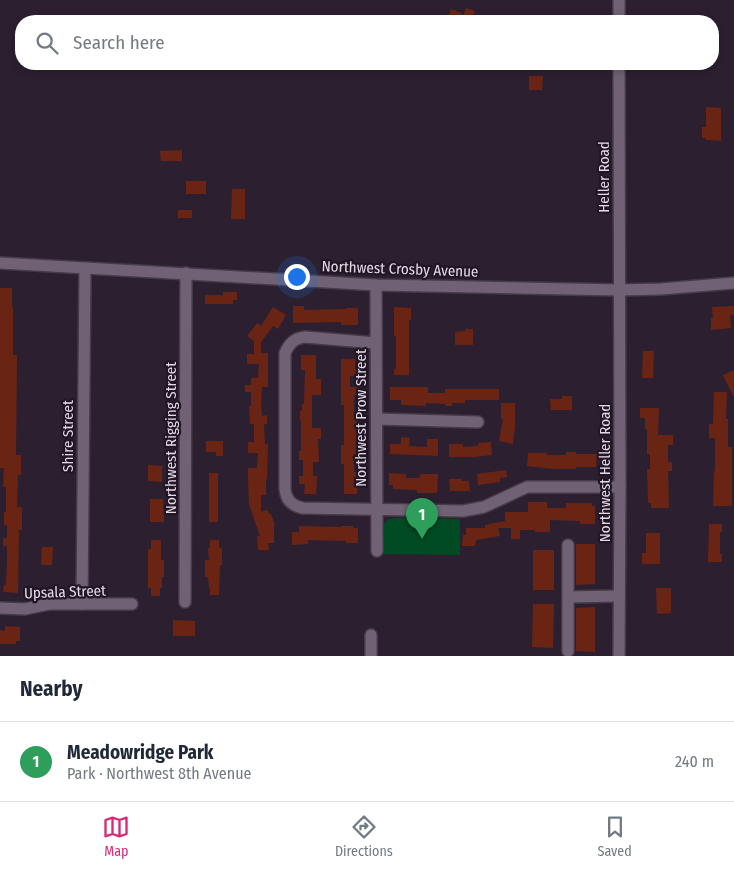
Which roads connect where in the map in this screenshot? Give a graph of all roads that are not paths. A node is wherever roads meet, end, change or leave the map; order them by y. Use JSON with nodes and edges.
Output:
{"nodes":[{"id":1,"x":618,"y":0,"type":"edge"},
{"id":2,"x":619,"y":15,"type":"edge"},
{"id":3,"x":619,"y":70,"type":"edge"},
{"id":4,"x":0,"y":263,"type":"edge"},
{"id":5,"x":84,"y":268,"type":"junction"},
{"id":6,"x":186,"y":273,"type":"junction"},
{"id":7,"x":734,"y":283,"type":"edge"},
{"id":8,"x":376,"y":285,"type":"junction"},
{"id":9,"x":620,"y":290,"type":"junction"},
{"id":10,"x":376,"y":343,"type":"junction"},
{"id":11,"x":377,"y":419,"type":"junction"},
{"id":12,"x":478,"y":422,"type":"dead end"},
{"id":13,"x":620,"y":487,"type":"junction"},
{"id":14,"x":376,"y":509,"type":"junction"},
{"id":15,"x":568,"y":545,"type":"dead end"},
{"id":16,"x":377,"y":551,"type":"dead end"},
{"id":17,"x":619,"y":596,"type":"junction"},
{"id":18,"x":568,"y":597,"type":"junction"},
{"id":19,"x":186,"y":602,"type":"dead end"},
{"id":20,"x":82,"y":604,"type":"junction"},
{"id":21,"x":132,"y":604,"type":"dead end"},
{"id":22,"x":0,"y":608,"type":"edge"},
{"id":23,"x":371,"y":635,"type":"dead end"},
{"id":24,"x":568,"y":651,"type":"dead end"},
{"id":25,"x":371,"y":656,"type":"edge"},
{"id":26,"x":619,"y":656,"type":"edge"}],
"edges":[{"from":1,"to":2,"type":"street"},
{"from":3,"to":9,"type":"street","name":"Heller Road"},
{"from":4,"to":5,"type":"street","name":"Northwest Crosby Avenue"},
{"from":5,"to":6,"type":"street","name":"Northwest Crosby Avenue"},
{"from":5,"to":20,"type":"street","name":"Shire Street"},
{"from":6,"to":8,"type":"street","name":"Northwest Crosby Avenue"},
{"from":6,"to":19,"type":"street","name":"Northwest Rigging Street"},
{"from":7,"to":9,"type":"street","name":"Northwest Crosby Avenue"},
{"from":8,"to":9,"type":"street","name":"Northwest Crosby Avenue"},
{"from":8,"to":10,"type":"street","name":"Northwest Prow Street"},
{"from":9,"to":13,"type":"street","name":"Northwest Heller Road"},
{"from":10,"to":11,"type":"street","name":"Northwest Prow Street"},
{"from":10,"to":14,"type":"street"},
{"from":11,"to":12,"type":"street"},
{"from":11,"to":14,"type":"street","name":"Northwest Prow Street"},
{"from":13,"to":14,"type":"street"},
{"from":13,"to":17,"type":"street","name":"Northwest Heller Road"},
{"from":14,"to":16,"type":"street","name":"Northwest Prow Street"},
{"from":15,"to":18,"type":"street"},
{"from":17,"to":18,"type":"street"},
{"from":17,"to":26,"type":"street","name":"Northwest Heller Road"},
{"from":18,"to":24,"type":"street"},
{"from":20,"to":21,"type":"street","name":"Upsala Street"},
{"from":20,"to":22,"type":"street","name":"Upsala Street"},
{"from":23,"to":25,"type":"street"}]}
